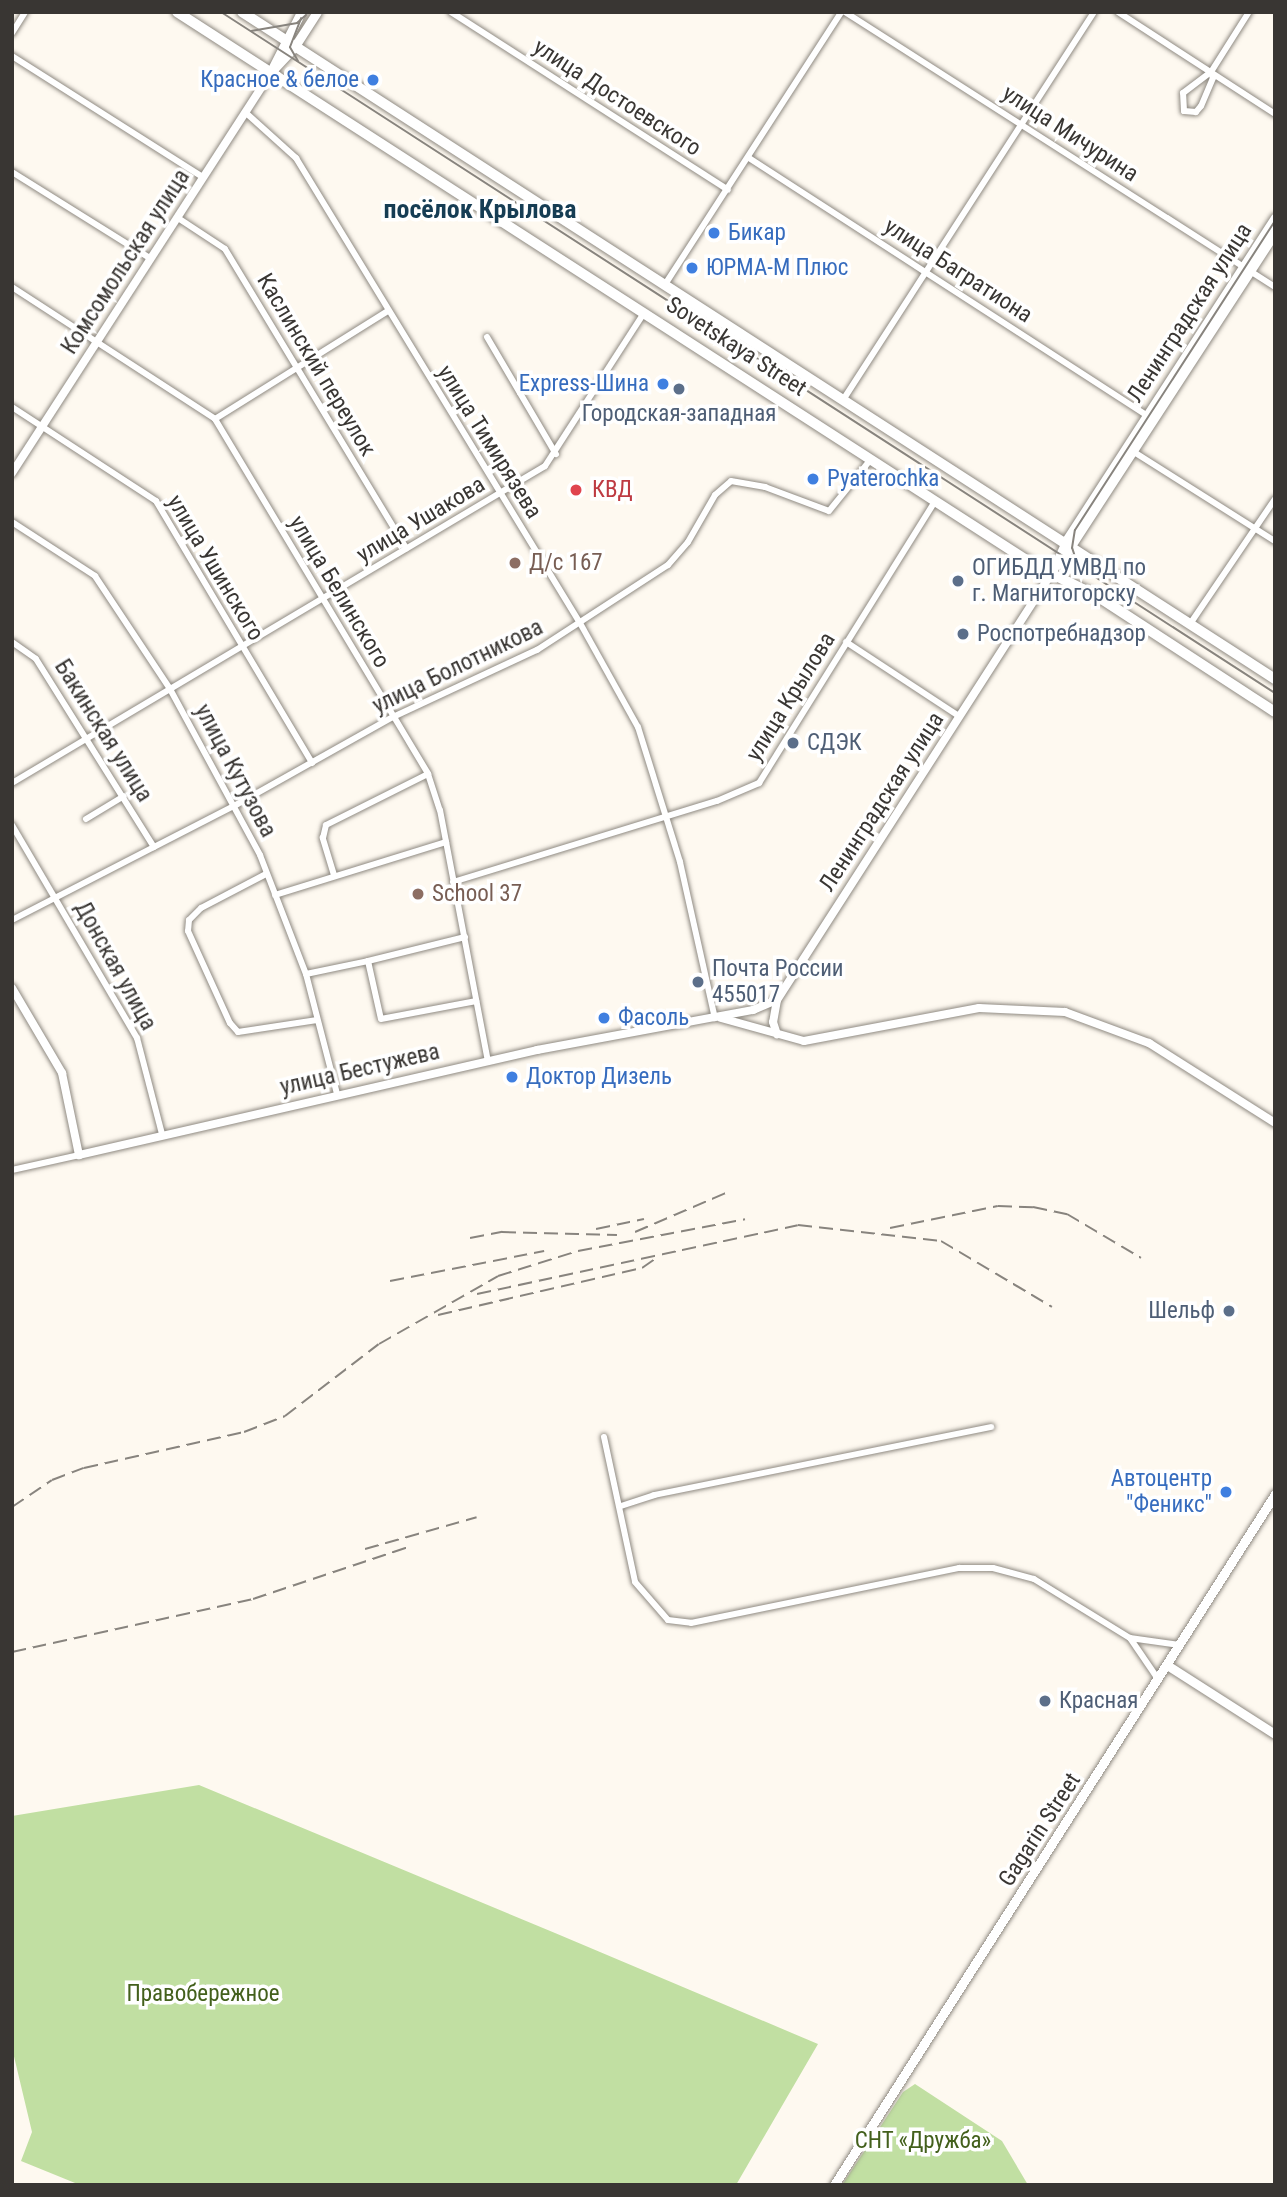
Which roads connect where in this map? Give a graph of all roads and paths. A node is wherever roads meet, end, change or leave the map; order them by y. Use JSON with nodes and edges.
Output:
{"nodes":[{"id":1,"x":25,"y":12,"type":"edge"},
{"id":2,"x":177,"y":12,"type":"edge"},
{"id":3,"x":242,"y":12,"type":"edge"},
{"id":4,"x":301,"y":12,"type":"edge"},
{"id":5,"x":317,"y":12,"type":"edge"},
{"id":6,"x":451,"y":12,"type":"edge"},
{"id":7,"x":843,"y":12,"type":"edge"},
{"id":8,"x":1094,"y":12,"type":"edge"},
{"id":9,"x":1118,"y":12,"type":"edge"},
{"id":10,"x":1249,"y":12,"type":"edge"},
{"id":11,"x":12,"y":33,"type":"edge"},
{"id":12,"x":284,"y":39,"type":"junction"},
{"id":13,"x":295,"y":46,"type":"junction"},
{"id":14,"x":12,"y":55,"type":"edge"},
{"id":15,"x":271,"y":72,"type":"junction"},
{"id":16,"x":1211,"y":72,"type":"junction"},
{"id":17,"x":245,"y":112,"type":"junction"},
{"id":18,"x":1275,"y":114,"type":"edge"},
{"id":19,"x":1023,"y":125,"type":"junction"},
{"id":20,"x":748,"y":158,"type":"junction"},
{"id":21,"x":12,"y":172,"type":"edge"},
{"id":22,"x":203,"y":177,"type":"junction"},
{"id":23,"x":728,"y":190,"type":"junction"},
{"id":24,"x":1275,"y":217,"type":"edge"},
{"id":25,"x":178,"y":218,"type":"junction"},
{"id":26,"x":1275,"y":233,"type":"edge"},
{"id":27,"x":151,"y":259,"type":"junction"},
{"id":28,"x":1247,"y":268,"type":"junction"},
{"id":29,"x":927,"y":272,"type":"junction"},
{"id":30,"x":664,"y":286,"type":"junction"},
{"id":31,"x":12,"y":287,"type":"edge"},
{"id":32,"x":1275,"y":287,"type":"edge"},
{"id":33,"x":388,"y":311,"type":"junction"},
{"id":34,"x":644,"y":313,"type":"junction"},
{"id":35,"x":487,"y":337,"type":"dead end"},
{"id":36,"x":98,"y":342,"type":"junction"},
{"id":37,"x":298,"y":368,"type":"junction"},
{"id":38,"x":843,"y":400,"type":"junction"},
{"id":39,"x":12,"y":407,"type":"edge"},
{"id":40,"x":1147,"y":415,"type":"junction"},
{"id":41,"x":215,"y":419,"type":"junction"},
{"id":42,"x":42,"y":427,"type":"junction"},
{"id":43,"x":1133,"y":452,"type":"junction"},
{"id":44,"x":556,"y":454,"type":"junction"},
{"id":45,"x":871,"y":459,"type":"junction"},
{"id":46,"x":12,"y":473,"type":"edge"},
{"id":47,"x":500,"y":493,"type":"junction"},
{"id":48,"x":1275,"y":499,"type":"edge"},
{"id":49,"x":935,"y":501,"type":"junction"},
{"id":50,"x":12,"y":522,"type":"edge"},
{"id":51,"x":1255,"y":529,"type":"junction"},
{"id":52,"x":1275,"y":541,"type":"edge"},
{"id":53,"x":1069,"y":545,"type":"junction"},
{"id":54,"x":406,"y":548,"type":"junction"},
{"id":55,"x":1051,"y":573,"type":"junction"},
{"id":56,"x":323,"y":599,"type":"junction"},
{"id":57,"x":580,"y":623,"type":"junction"},
{"id":58,"x":1191,"y":624,"type":"junction"},
{"id":59,"x":12,"y":642,"type":"edge"},
{"id":60,"x":846,"y":642,"type":"junction"},
{"id":61,"x":243,"y":648,"type":"junction"},
{"id":62,"x":1275,"y":679,"type":"edge"},
{"id":63,"x":170,"y":689,"type":"junction"},
{"id":64,"x":1275,"y":712,"type":"edge"},
{"id":65,"x":393,"y":717,"type":"junction"},
{"id":66,"x":960,"y":717,"type":"junction"},
{"id":67,"x":90,"y":737,"type":"junction"},
{"id":68,"x":312,"y":763,"type":"junction"},
{"id":69,"x":428,"y":774,"type":"junction"},
{"id":70,"x":12,"y":783,"type":"edge"},
{"id":71,"x":124,"y":796,"type":"junction"},
{"id":72,"x":236,"y":805,"type":"junction"},
{"id":73,"x":665,"y":815,"type":"junction"},
{"id":74,"x":86,"y":818,"type":"dead end"},
{"id":75,"x":12,"y":825,"type":"edge"},
{"id":76,"x":446,"y":842,"type":"junction"},
{"id":77,"x":154,"y":847,"type":"junction"},
{"id":78,"x":266,"y":874,"type":"junction"},
{"id":79,"x":334,"y":875,"type":"junction"},
{"id":80,"x":453,"y":882,"type":"junction"},
{"id":81,"x":275,"y":895,"type":"junction"},
{"id":82,"x":56,"y":896,"type":"junction"},
{"id":83,"x":12,"y":920,"type":"edge"},
{"id":84,"x":465,"y":937,"type":"junction"},
{"id":85,"x":368,"y":961,"type":"junction"},
{"id":86,"x":306,"y":974,"type":"junction"},
{"id":87,"x":12,"y":988,"type":"edge"},
{"id":88,"x":777,"y":1000,"type":"junction"},
{"id":89,"x":476,"y":1001,"type":"junction"},
{"id":90,"x":716,"y":1018,"type":"junction"},
{"id":91,"x":317,"y":1020,"type":"junction"},
{"id":92,"x":777,"y":1034,"type":"junction"},
{"id":93,"x":488,"y":1061,"type":"junction"},
{"id":94,"x":337,"y":1094,"type":"junction"},
{"id":95,"x":1275,"y":1123,"type":"edge"},
{"id":96,"x":162,"y":1134,"type":"junction"},
{"id":97,"x":79,"y":1155,"type":"junction"},
{"id":98,"x":12,"y":1170,"type":"edge"},
{"id":99,"x":991,"y":1427,"type":"dead end"},
{"id":100,"x":604,"y":1437,"type":"dead end"},
{"id":101,"x":1275,"y":1494,"type":"edge"},
{"id":102,"x":621,"y":1506,"type":"junction"},
{"id":103,"x":1130,"y":1638,"type":"junction"},
{"id":104,"x":1180,"y":1645,"type":"junction"},
{"id":105,"x":1167,"y":1665,"type":"junction"},
{"id":106,"x":1158,"y":1679,"type":"junction"},
{"id":107,"x":1275,"y":1734,"type":"edge"},
{"id":108,"x":834,"y":2185,"type":"edge"}],
"edges":[{"from":1,"to":11,"type":"street"},
{"from":2,"to":15,"type":"main road","name":"Sovetskaya Street"},
{"from":3,"to":12,"type":"main road","name":"Sovetskaya Street"},
{"from":4,"to":12,"type":"main road","name":"Комсомольская улица"},
{"from":5,"to":13,"type":"main road","name":"Комсомольская улица"},
{"from":6,"to":23,"type":"street","name":"улица Достоевского"},
{"from":7,"to":19,"type":"street","name":"улица Мичурина"},
{"from":7,"to":20,"type":"street"},
{"from":8,"to":19,"type":"street"},
{"from":9,"to":16,"type":"street"},
{"from":10,"to":16,"type":"street"},
{"from":12,"to":13,"type":"main road","name":"Sovetskaya Street"},
{"from":12,"to":15,"type":"main road","name":"Комсомольская улица"},
{"from":13,"to":15,"type":"main road","name":"Комсомольская улица"},
{"from":13,"to":30,"type":"main road","name":"Sovetskaya Street"},
{"from":14,"to":22,"type":"street"},
{"from":15,"to":17,"type":"street","name":"Комсомольская улица"},
{"from":15,"to":34,"type":"main road","name":"Sovetskaya Street"},
{"from":16,"to":16,"type":"street"},
{"from":16,"to":18,"type":"street"},
{"from":17,"to":22,"type":"street","name":"Комсомольская улица"},
{"from":17,"to":33,"type":"street","name":"улица Тимирязева"},
{"from":19,"to":28,"type":"street","name":"улица Мичурина"},
{"from":19,"to":29,"type":"street"},
{"from":20,"to":23,"type":"street"},
{"from":20,"to":29,"type":"street","name":"улица Багратиона"},
{"from":21,"to":27,"type":"street"},
{"from":22,"to":25,"type":"street","name":"Комсомольская улица"},
{"from":23,"to":30,"type":"street"},
{"from":24,"to":28,"type":"main road","name":"Ленинградская улица"},
{"from":25,"to":27,"type":"street","name":"Комсомольская улица"},
{"from":25,"to":37,"type":"street","name":"Каслинский переулок"},
{"from":26,"to":28,"type":"main road","name":"Ленинградская улица"},
{"from":27,"to":36,"type":"street","name":"Комсомольская улица"},
{"from":28,"to":32,"type":"street","name":"улица Мичурина"},
{"from":28,"to":40,"type":"main road","name":"Ленинградская улица"},
{"from":28,"to":43,"type":"main road","name":"Ленинградская улица"},
{"from":29,"to":38,"type":"street"},
{"from":29,"to":40,"type":"street","name":"улица Багратиона"},
{"from":30,"to":38,"type":"main road","name":"Sovetskaya Street"},
{"from":31,"to":36,"type":"street","name":"улица Белинского"},
{"from":33,"to":37,"type":"street"},
{"from":33,"to":47,"type":"street","name":"улица Тимирязева"},
{"from":34,"to":44,"type":"street","name":"улица Ушакова"},
{"from":34,"to":45,"type":"main road","name":"Sovetskaya Street"},
{"from":35,"to":44,"type":"street"},
{"from":36,"to":41,"type":"street","name":"улица Белинского"},
{"from":36,"to":42,"type":"street","name":"Комсомольская улица"},
{"from":37,"to":41,"type":"street"},
{"from":37,"to":54,"type":"street","name":"Каслинский переулок"},
{"from":38,"to":53,"type":"main road","name":"Sovetskaya Street"},
{"from":39,"to":42,"type":"street","name":"улица Ушинского"},
{"from":40,"to":53,"type":"main road","name":"Ленинградская улица"},
{"from":41,"to":56,"type":"street","name":"улица Белинского"},
{"from":42,"to":46,"type":"street","name":"Комсомольская улица"},
{"from":42,"to":61,"type":"street","name":"улица Ушинского"},
{"from":43,"to":51,"type":"street"},
{"from":43,"to":53,"type":"main road","name":"Ленинградская улица"},
{"from":44,"to":47,"type":"street","name":"улица Ушакова"},
{"from":45,"to":49,"type":"main road","name":"Sovetskaya Street"},
{"from":45,"to":57,"type":"street","name":"улица Болотникова"},
{"from":47,"to":54,"type":"street","name":"улица Ушакова"},
{"from":47,"to":57,"type":"street","name":"улица Тимирязева"},
{"from":48,"to":51,"type":"street"},
{"from":49,"to":55,"type":"main road","name":"Sovetskaya Street"},
{"from":49,"to":60,"type":"street","name":"улица Крылова"},
{"from":50,"to":63,"type":"street","name":"улица Кутузова"},
{"from":51,"to":52,"type":"street"},
{"from":51,"to":58,"type":"street"},
{"from":53,"to":55,"type":"main road","name":"Ленинградская улица"},
{"from":53,"to":58,"type":"main road","name":"Sovetskaya Street"},
{"from":54,"to":56,"type":"street","name":"улица Ушакова"},
{"from":55,"to":64,"type":"main road","name":"Sovetskaya Street"},
{"from":55,"to":66,"type":"street","name":"Ленинградская улица"},
{"from":56,"to":61,"type":"street","name":"улица Ушакова"},
{"from":56,"to":65,"type":"street","name":"улица Белинского"},
{"from":57,"to":65,"type":"street","name":"улица Болотникова"},
{"from":57,"to":73,"type":"street","name":"улица Тимирязева"},
{"from":58,"to":62,"type":"main road","name":"Sovetskaya Street"},
{"from":59,"to":67,"type":"street","name":"Бакинская улица"},
{"from":60,"to":66,"type":"street"},
{"from":60,"to":73,"type":"street","name":"улица Крылова"},
{"from":61,"to":63,"type":"street","name":"улица Ушакова"},
{"from":61,"to":68,"type":"street","name":"улица Ушинского"},
{"from":63,"to":67,"type":"street","name":"улица Ушакова"},
{"from":63,"to":72,"type":"street","name":"улица Кутузова"},
{"from":65,"to":68,"type":"street","name":"улица Болотникова"},
{"from":65,"to":69,"type":"street","name":"улица Белинского"},
{"from":66,"to":88,"type":"street","name":"Ленинградская улица"},
{"from":67,"to":70,"type":"street","name":"улица Ушакова"},
{"from":67,"to":71,"type":"street","name":"Бакинская улица"},
{"from":68,"to":72,"type":"street","name":"улица Болотникова"},
{"from":69,"to":76,"type":"street","name":"улица Белинского"},
{"from":69,"to":79,"type":"street"},
{"from":71,"to":74,"type":"street"},
{"from":71,"to":77,"type":"street","name":"Бакинская улица"},
{"from":72,"to":77,"type":"street","name":"улица Болотникова"},
{"from":72,"to":78,"type":"street","name":"улица Кутузова"},
{"from":73,"to":80,"type":"street","name":"улица Крылова"},
{"from":73,"to":90,"type":"street","name":"улица Тимирязева"},
{"from":75,"to":82,"type":"street","name":"Донская улица"},
{"from":76,"to":79,"type":"street"},
{"from":76,"to":80,"type":"street","name":"улица Белинского"},
{"from":77,"to":82,"type":"street","name":"улица Болотникова"},
{"from":78,"to":81,"type":"street","name":"улица Кутузова"},
{"from":78,"to":91,"type":"street"},
{"from":79,"to":81,"type":"street"},
{"from":80,"to":84,"type":"street","name":"улица Белинского"},
{"from":81,"to":86,"type":"street","name":"улица Кутузова"},
{"from":82,"to":83,"type":"street","name":"улица Болотникова"},
{"from":82,"to":96,"type":"street","name":"Донская улица"},
{"from":84,"to":85,"type":"street"},
{"from":84,"to":89,"type":"street","name":"улица Белинского"},
{"from":85,"to":86,"type":"street"},
{"from":85,"to":89,"type":"street"},
{"from":86,"to":91,"type":"street","name":"улица Кутузова"},
{"from":87,"to":97,"type":"street"},
{"from":88,"to":90,"type":"street"},
{"from":88,"to":92,"type":"street"},
{"from":89,"to":93,"type":"street","name":"улица Белинского"},
{"from":90,"to":92,"type":"street"},
{"from":90,"to":93,"type":"street","name":"улица Бестужева"},
{"from":91,"to":94,"type":"street","name":"улица Кутузова"},
{"from":92,"to":95,"type":"street"},
{"from":93,"to":94,"type":"street","name":"улица Бестужева"},
{"from":94,"to":96,"type":"street","name":"улица Бестужева"},
{"from":96,"to":97,"type":"street","name":"улица Бестужева"},
{"from":97,"to":98,"type":"street","name":"улица Бестужева"},
{"from":99,"to":102,"type":"street"},
{"from":100,"to":102,"type":"street"},
{"from":101,"to":104,"type":"main road","name":"Gagarin Street"},
{"from":102,"to":103,"type":"street"},
{"from":103,"to":104,"type":"street"},
{"from":103,"to":106,"type":"street"},
{"from":104,"to":105,"type":"main road","name":"Gagarin Street"},
{"from":105,"to":106,"type":"main road","name":"Gagarin Street"},
{"from":105,"to":107,"type":"main road"},
{"from":106,"to":108,"type":"main road","name":"Gagarin Street"}]}
